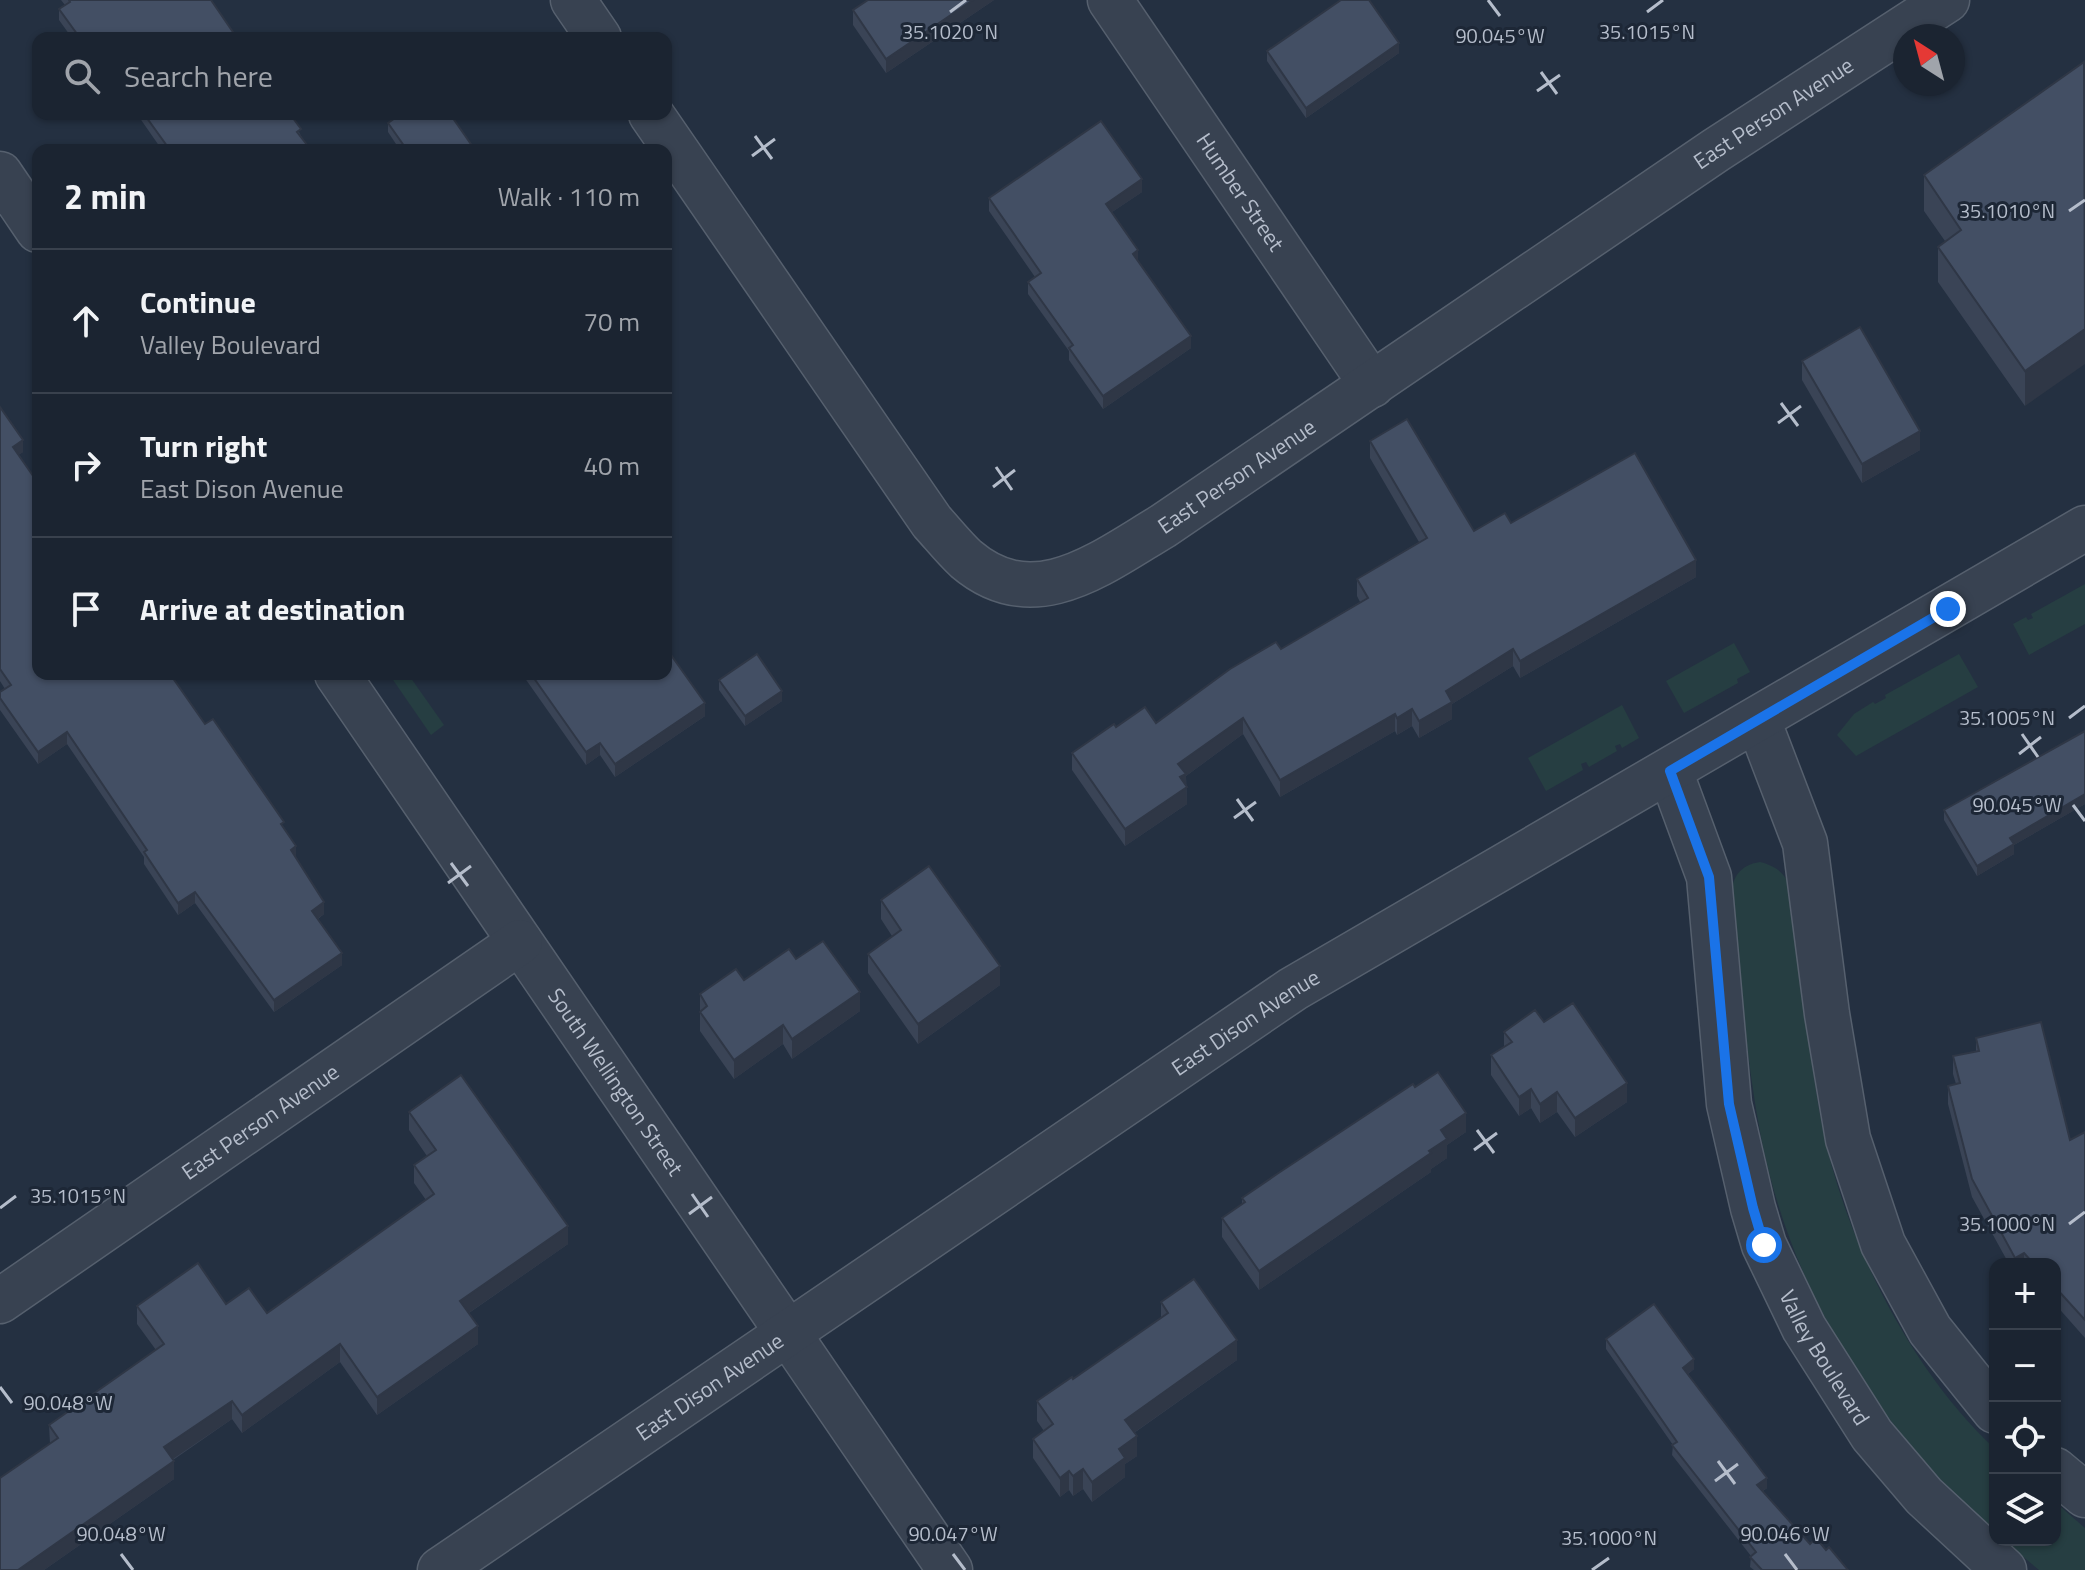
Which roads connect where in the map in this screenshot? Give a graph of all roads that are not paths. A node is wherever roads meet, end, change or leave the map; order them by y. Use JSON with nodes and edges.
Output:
{"nodes":[{"id":1,"x":573,"y":0,"type":"edge"},
{"id":2,"x":1110,"y":0,"type":"edge"},
{"id":3,"x":1947,"y":0,"type":"edge"},
{"id":4,"x":595,"y":32,"type":"edge"},
{"id":5,"x":655,"y":120,"type":"edge"},
{"id":6,"x":672,"y":144,"type":"edge"},
{"id":7,"x":672,"y":144,"type":"edge"},
{"id":8,"x":0,"y":174,"type":"edge"},
{"id":9,"x":32,"y":221,"type":"edge"},
{"id":10,"x":1372,"y":385,"type":"junction"},
{"id":11,"x":2085,"y":528,"type":"edge"},
{"id":12,"x":341,"y":680,"type":"edge"},
{"id":13,"x":1758,"y":720,"type":"junction"},
{"id":14,"x":1670,"y":771,"type":"junction"},
{"id":15,"x":520,"y":942,"type":"junction"},
{"id":16,"x":0,"y":1301,"type":"edge"},
{"id":17,"x":788,"y":1332,"type":"junction"},
{"id":18,"x":1989,"y":1404,"type":"edge"},
{"id":19,"x":2060,"y":1474,"type":"edge"},
{"id":20,"x":2085,"y":1495,"type":"edge"},
{"id":21,"x":440,"y":1570,"type":"edge"},
{"id":22,"x":950,"y":1570,"type":"edge"},
{"id":23,"x":2004,"y":1570,"type":"edge"}],
"edges":[{"from":1,"to":4,"type":"street"},
{"from":2,"to":10,"type":"street","name":"Humber Street"},
{"from":3,"to":10,"type":"street","name":"East Person Avenue"},
{"from":5,"to":6,"type":"street","name":"East Person Avenue"},
{"from":7,"to":10,"type":"street","name":"East Person Avenue"},
{"from":8,"to":9,"type":"street"},
{"from":11,"to":13,"type":"street","name":"East Dison Avenue"},
{"from":12,"to":15,"type":"street","name":"South Wellington Street"},
{"from":13,"to":14,"type":"street","name":"East Dison Avenue"},
{"from":13,"to":18,"type":"street"},
{"from":14,"to":17,"type":"street","name":"East Dison Avenue"},
{"from":14,"to":23,"type":"street","name":"Valley Boulevard"},
{"from":15,"to":16,"type":"street","name":"East Person Avenue"},
{"from":15,"to":17,"type":"street","name":"South Wellington Street"},
{"from":17,"to":21,"type":"street","name":"East Dison Avenue"},
{"from":17,"to":22,"type":"street","name":"South Wellington Street"},
{"from":19,"to":20,"type":"street"}]}
